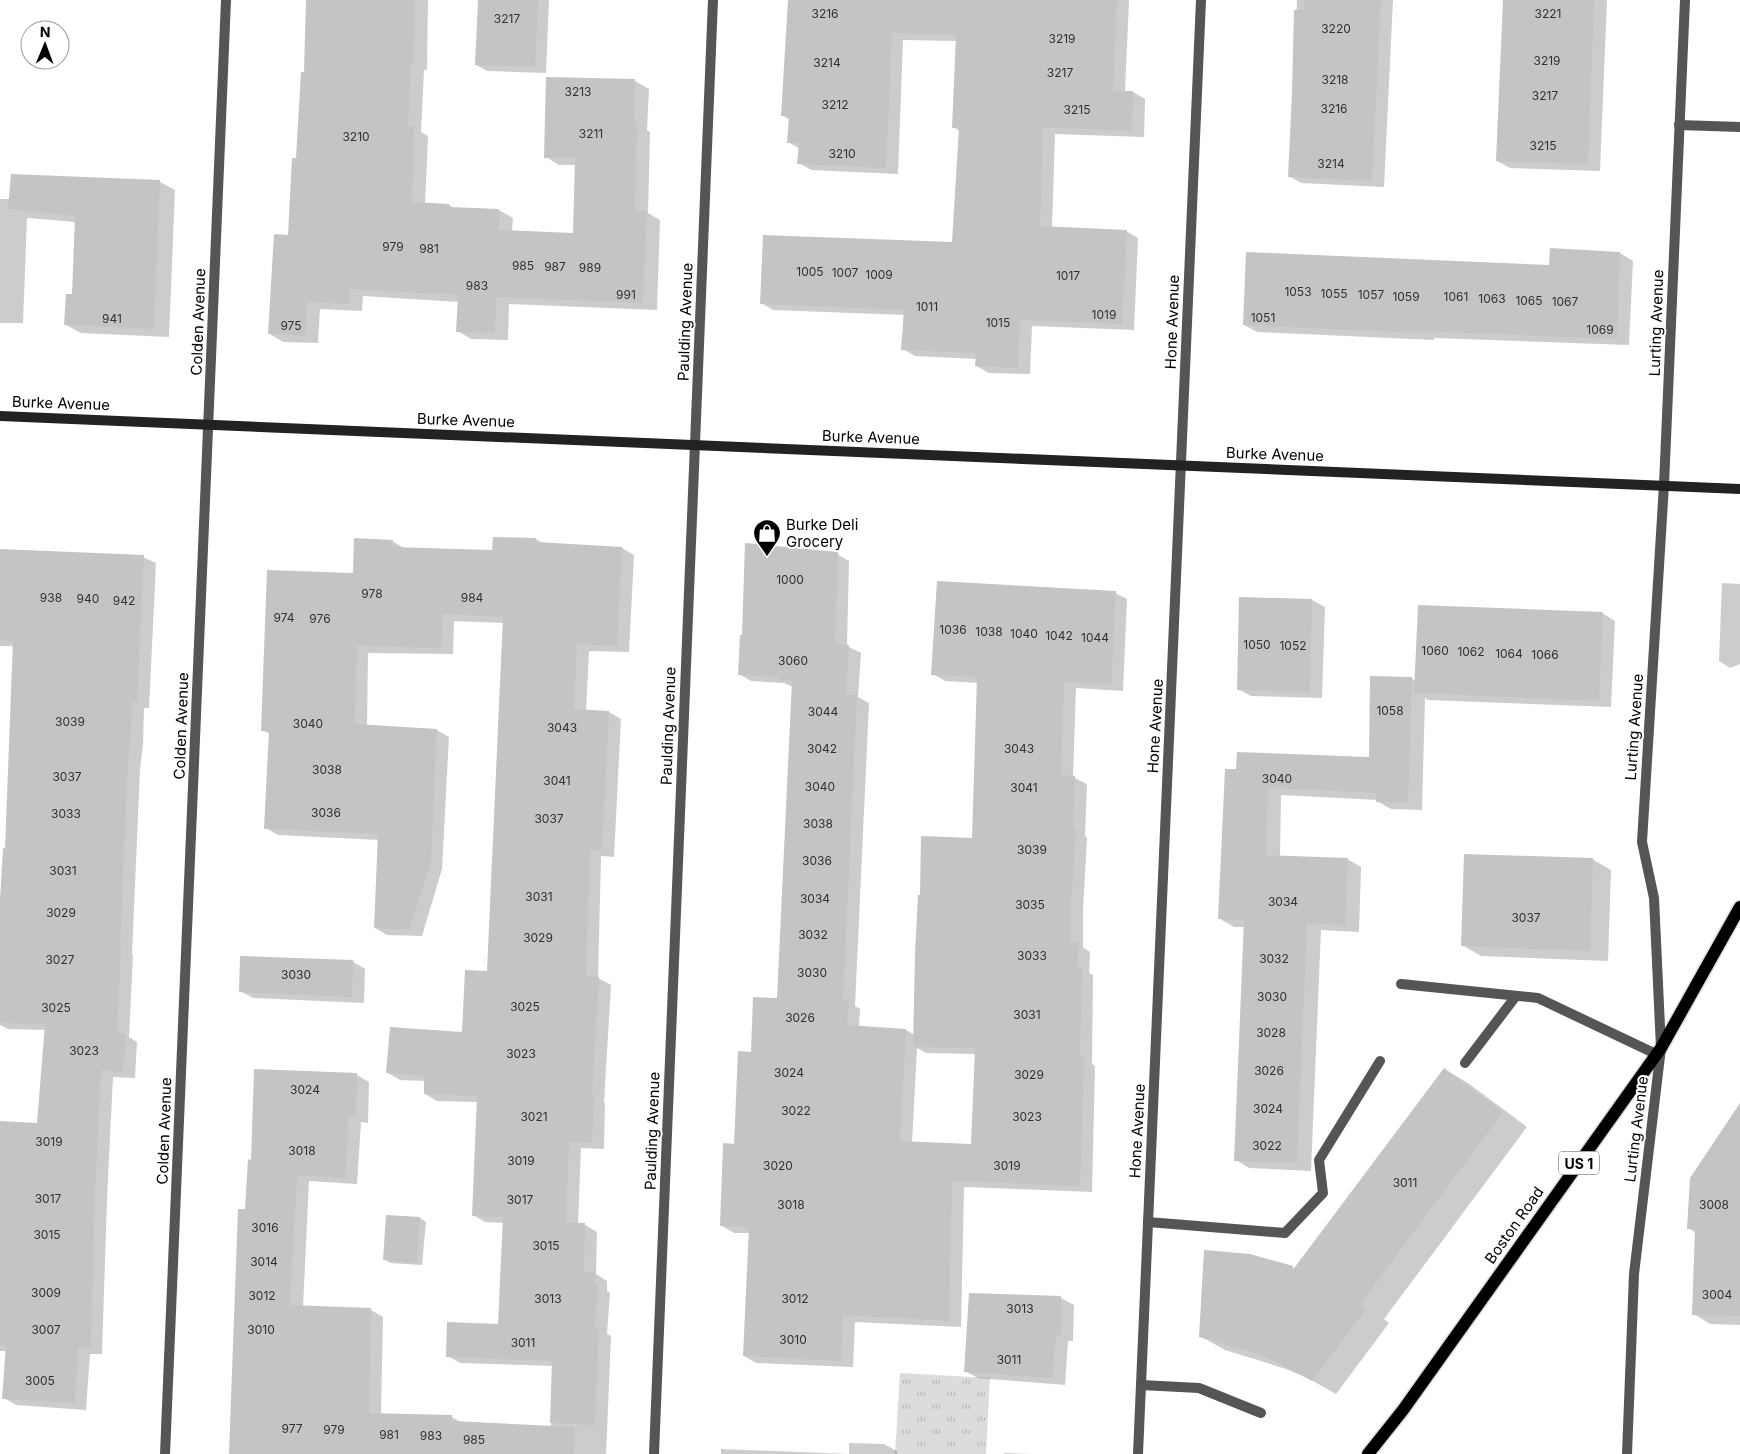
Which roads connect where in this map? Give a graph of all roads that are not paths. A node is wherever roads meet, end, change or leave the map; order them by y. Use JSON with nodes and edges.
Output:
{"nodes":[{"id":1,"x":226,"y":0,"type":"edge"},
{"id":2,"x":713,"y":0,"type":"edge"},
{"id":3,"x":1200,"y":0,"type":"edge"},
{"id":4,"x":1684,"y":0,"type":"edge"},
{"id":5,"x":1678,"y":125,"type":"junction"},
{"id":6,"x":1740,"y":127,"type":"edge"},
{"id":7,"x":0,"y":416,"type":"edge"},
{"id":8,"x":209,"y":425,"type":"junction"},
{"id":9,"x":695,"y":445,"type":"junction"},
{"id":10,"x":1181,"y":465,"type":"junction"},
{"id":11,"x":1664,"y":485,"type":"junction"},
{"id":12,"x":1740,"y":489,"type":"edge"},
{"id":13,"x":1740,"y":907,"type":"edge"},
{"id":14,"x":1401,"y":984,"type":"dead end"},
{"id":15,"x":1516,"y":996,"type":"junction"},
{"id":16,"x":1659,"y":1051,"type":"junction"},
{"id":17,"x":1380,"y":1061,"type":"dead end"},
{"id":18,"x":1465,"y":1063,"type":"dead end"},
{"id":19,"x":1148,"y":1222,"type":"junction"},
{"id":20,"x":1141,"y":1384,"type":"junction"},
{"id":21,"x":1261,"y":1412,"type":"dead end"},
{"id":22,"x":165,"y":1454,"type":"edge"},
{"id":23,"x":654,"y":1454,"type":"edge"},
{"id":24,"x":1138,"y":1454,"type":"edge"},
{"id":25,"x":1368,"y":1454,"type":"edge"},
{"id":26,"x":1627,"y":1454,"type":"edge"}],
"edges":[{"from":1,"to":8,"type":"street","name":"Colden Avenue"},
{"from":2,"to":9,"type":"street","name":"Paulding Avenue"},
{"from":3,"to":10,"type":"street","name":"Hone Avenue"},
{"from":4,"to":5,"type":"street","name":"Lurting Avenue"},
{"from":5,"to":6,"type":"street"},
{"from":5,"to":11,"type":"street","name":"Lurting Avenue"},
{"from":7,"to":8,"type":"main road","name":"Burke Avenue"},
{"from":8,"to":9,"type":"main road","name":"Burke Avenue"},
{"from":8,"to":22,"type":"street","name":"Colden Avenue"},
{"from":9,"to":10,"type":"main road","name":"Burke Avenue"},
{"from":9,"to":23,"type":"street","name":"Paulding Avenue"},
{"from":10,"to":11,"type":"main road","name":"Burke Avenue"},
{"from":10,"to":19,"type":"street","name":"Hone Avenue"},
{"from":11,"to":12,"type":"main road","name":"Burke Avenue"},
{"from":11,"to":16,"type":"street","name":"Lurting Avenue"},
{"from":13,"to":16,"type":"main road","name":"Boston Road","number":"US 1"},
{"from":14,"to":15,"type":"street"},
{"from":15,"to":16,"type":"street"},
{"from":15,"to":18,"type":"street"},
{"from":16,"to":25,"type":"main road","name":"Boston Road","number":"US 1"},
{"from":16,"to":26,"type":"street","name":"Lurting Avenue"},
{"from":17,"to":19,"type":"street"},
{"from":19,"to":20,"type":"street","name":"Hone Avenue"},
{"from":20,"to":21,"type":"street"},
{"from":20,"to":24,"type":"street","name":"Hone Avenue"}]}
